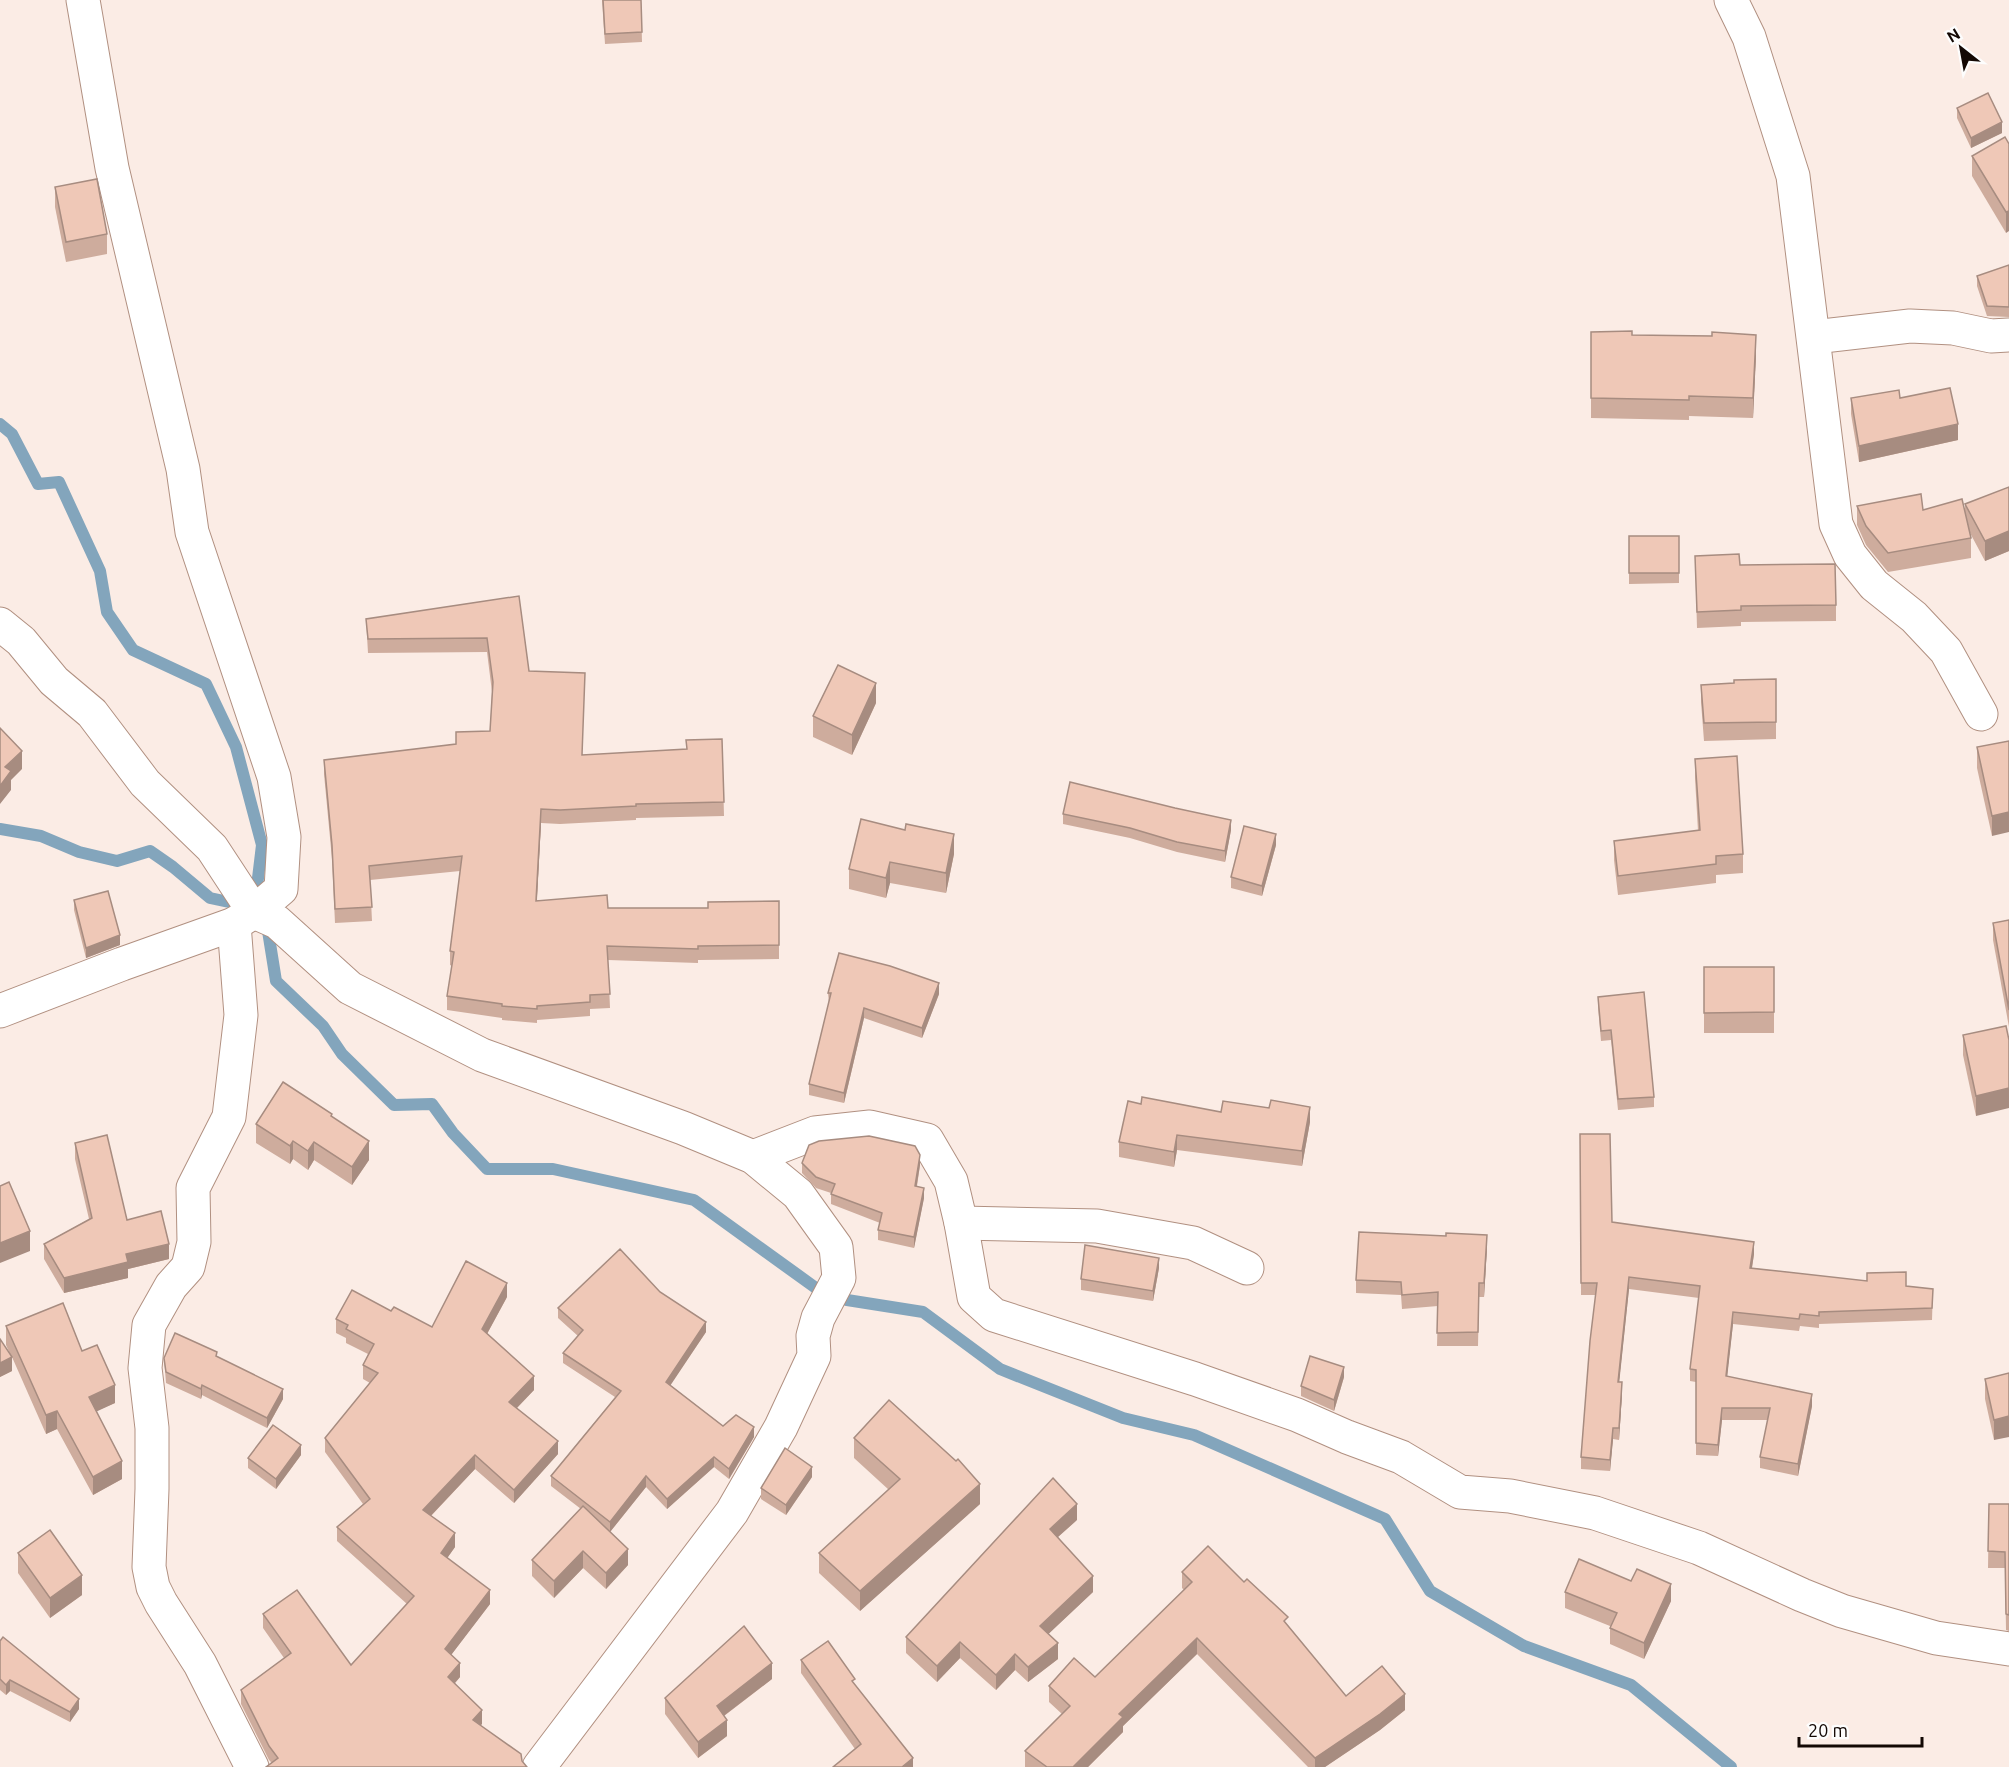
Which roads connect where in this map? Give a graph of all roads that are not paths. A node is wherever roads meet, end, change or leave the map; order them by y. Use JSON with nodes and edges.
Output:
{"nodes":[{"id":1,"x":83,"y":0,"type":"edge"},
{"id":2,"x":1731,"y":0,"type":"edge"},
{"id":3,"x":2009,"y":335,"type":"edge"},
{"id":4,"x":1814,"y":337,"type":"junction"},
{"id":5,"x":0,"y":624,"type":"edge"},
{"id":6,"x":1981,"y":714,"type":"dead end"},
{"id":7,"x":244,"y":918,"type":"junction"},
{"id":8,"x":0,"y":1011,"type":"edge"},
{"id":9,"x":753,"y":1157,"type":"junction"},
{"id":10,"x":961,"y":1223,"type":"junction"},
{"id":11,"x":1247,"y":1268,"type":"dead end"},
{"id":12,"x":2009,"y":1649,"type":"edge"},
{"id":13,"x":252,"y":1767,"type":"edge"},
{"id":14,"x":539,"y":1767,"type":"edge"}],
"edges":[{"from":1,"to":7,"type":"street"},
{"from":2,"to":4,"type":"street"},
{"from":3,"to":4,"type":"street"},
{"from":4,"to":6,"type":"street"},
{"from":5,"to":7,"type":"street"},
{"from":7,"to":8,"type":"street"},
{"from":7,"to":9,"type":"street"},
{"from":7,"to":13,"type":"street"},
{"from":9,"to":10,"type":"street"},
{"from":9,"to":14,"type":"street"},
{"from":10,"to":11,"type":"street"},
{"from":10,"to":12,"type":"street"}]}
